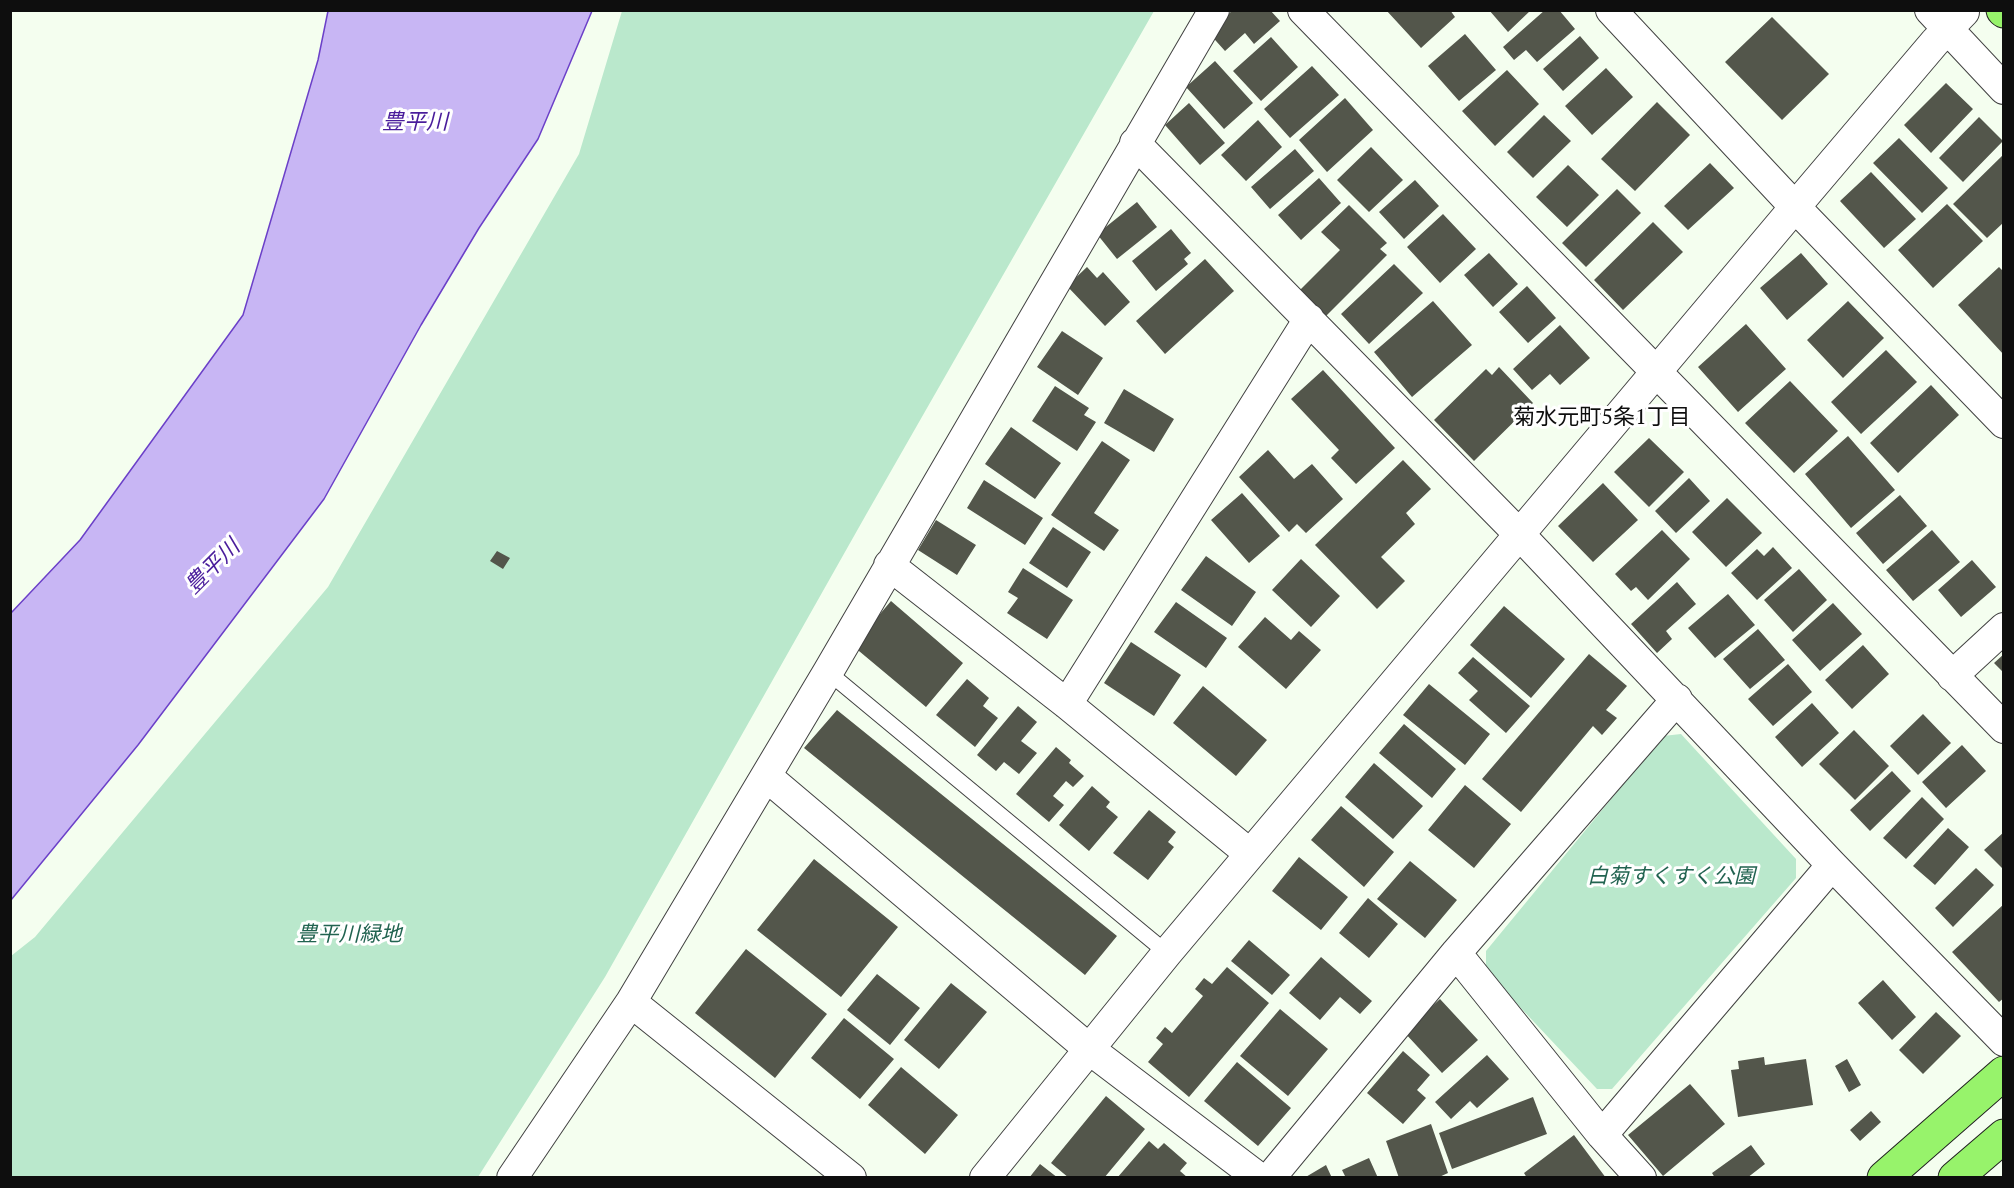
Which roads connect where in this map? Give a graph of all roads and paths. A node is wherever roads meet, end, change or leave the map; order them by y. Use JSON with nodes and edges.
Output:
{"nodes":[{"id":1,"x":1214,"y":10,"type":"edge"},
{"id":2,"x":1303,"y":10,"type":"edge"},
{"id":3,"x":1611,"y":10,"type":"edge"},
{"id":4,"x":1947,"y":17,"type":"edge"},
{"id":5,"x":2004,"y":89,"type":"edge"},
{"id":6,"x":1135,"y":143,"type":"junction"},
{"id":7,"x":1795,"y":207,"type":"junction"},
{"id":8,"x":1310,"y":319,"type":"junction"},
{"id":9,"x":1657,"y":373,"type":"junction"},
{"id":10,"x":2004,"y":423,"type":"edge"},
{"id":11,"x":1520,"y":535,"type":"junction"},
{"id":12,"x":889,"y":565,"type":"junction"},
{"id":13,"x":2004,"y":628,"type":"edge"},
{"id":14,"x":828,"y":672,"type":"junction"},
{"id":15,"x":1952,"y":676,"type":"junction"},
{"id":16,"x":1677,"y":699,"type":"junction"},
{"id":17,"x":1067,"y":704,"type":"junction"},
{"id":18,"x":2004,"y":728,"type":"edge"},
{"id":19,"x":766,"y":776,"type":"junction"},
{"id":20,"x":1250,"y":854,"type":"junction"},
{"id":21,"x":1832,"y":865,"type":"junction"},
{"id":22,"x":1167,"y":953,"type":"junction"},
{"id":23,"x":1456,"y":953,"type":"junction"},
{"id":24,"x":631,"y":1002,"type":"junction"},
{"id":25,"x":2004,"y":1041,"type":"edge"},
{"id":26,"x":1089,"y":1049,"type":"junction"},
{"id":27,"x":2004,"y":1073,"type":"edge"},
{"id":28,"x":1602,"y":1136,"type":"junction"},
{"id":29,"x":2004,"y":1136,"type":"edge"},
{"id":30,"x":512,"y":1178,"type":"edge"},
{"id":31,"x":851,"y":1178,"type":"edge"},
{"id":32,"x":985,"y":1178,"type":"edge"},
{"id":33,"x":1259,"y":1178,"type":"edge"},
{"id":34,"x":1270,"y":1178,"type":"edge"},
{"id":35,"x":1641,"y":1178,"type":"edge"},
{"id":36,"x":1884,"y":1178,"type":"edge"},
{"id":37,"x":1955,"y":1178,"type":"edge"}],
"edges":[{"from":1,"to":6,"type":"street"},
{"from":2,"to":9,"type":"street"},
{"from":3,"to":7,"type":"street"},
{"from":4,"to":5,"type":"street"},
{"from":4,"to":7,"type":"street"},
{"from":6,"to":8,"type":"street"},
{"from":6,"to":12,"type":"street"},
{"from":7,"to":9,"type":"street"},
{"from":7,"to":10,"type":"street"},
{"from":8,"to":11,"type":"street"},
{"from":8,"to":17,"type":"street"},
{"from":9,"to":11,"type":"street"},
{"from":9,"to":15,"type":"street"},
{"from":11,"to":16,"type":"street"},
{"from":11,"to":20,"type":"street"},
{"from":12,"to":14,"type":"street"},
{"from":12,"to":17,"type":"street"},
{"from":13,"to":15,"type":"street"},
{"from":14,"to":19,"type":"street"},
{"from":14,"to":22,"type":"lane"},
{"from":15,"to":18,"type":"street"},
{"from":16,"to":21,"type":"street"},
{"from":16,"to":23,"type":"street"},
{"from":17,"to":20,"type":"street"},
{"from":19,"to":24,"type":"street"},
{"from":19,"to":26,"type":"street"},
{"from":20,"to":22,"type":"street"},
{"from":21,"to":25,"type":"street"},
{"from":21,"to":28,"type":"street"},
{"from":22,"to":26,"type":"street"},
{"from":23,"to":28,"type":"street"},
{"from":23,"to":34,"type":"street"},
{"from":24,"to":30,"type":"street"},
{"from":24,"to":31,"type":"street"},
{"from":26,"to":32,"type":"street"},
{"from":26,"to":33,"type":"street"},
{"from":27,"to":36,"type":"main road"},
{"from":28,"to":35,"type":"street"},
{"from":29,"to":37,"type":"main road"}]}
